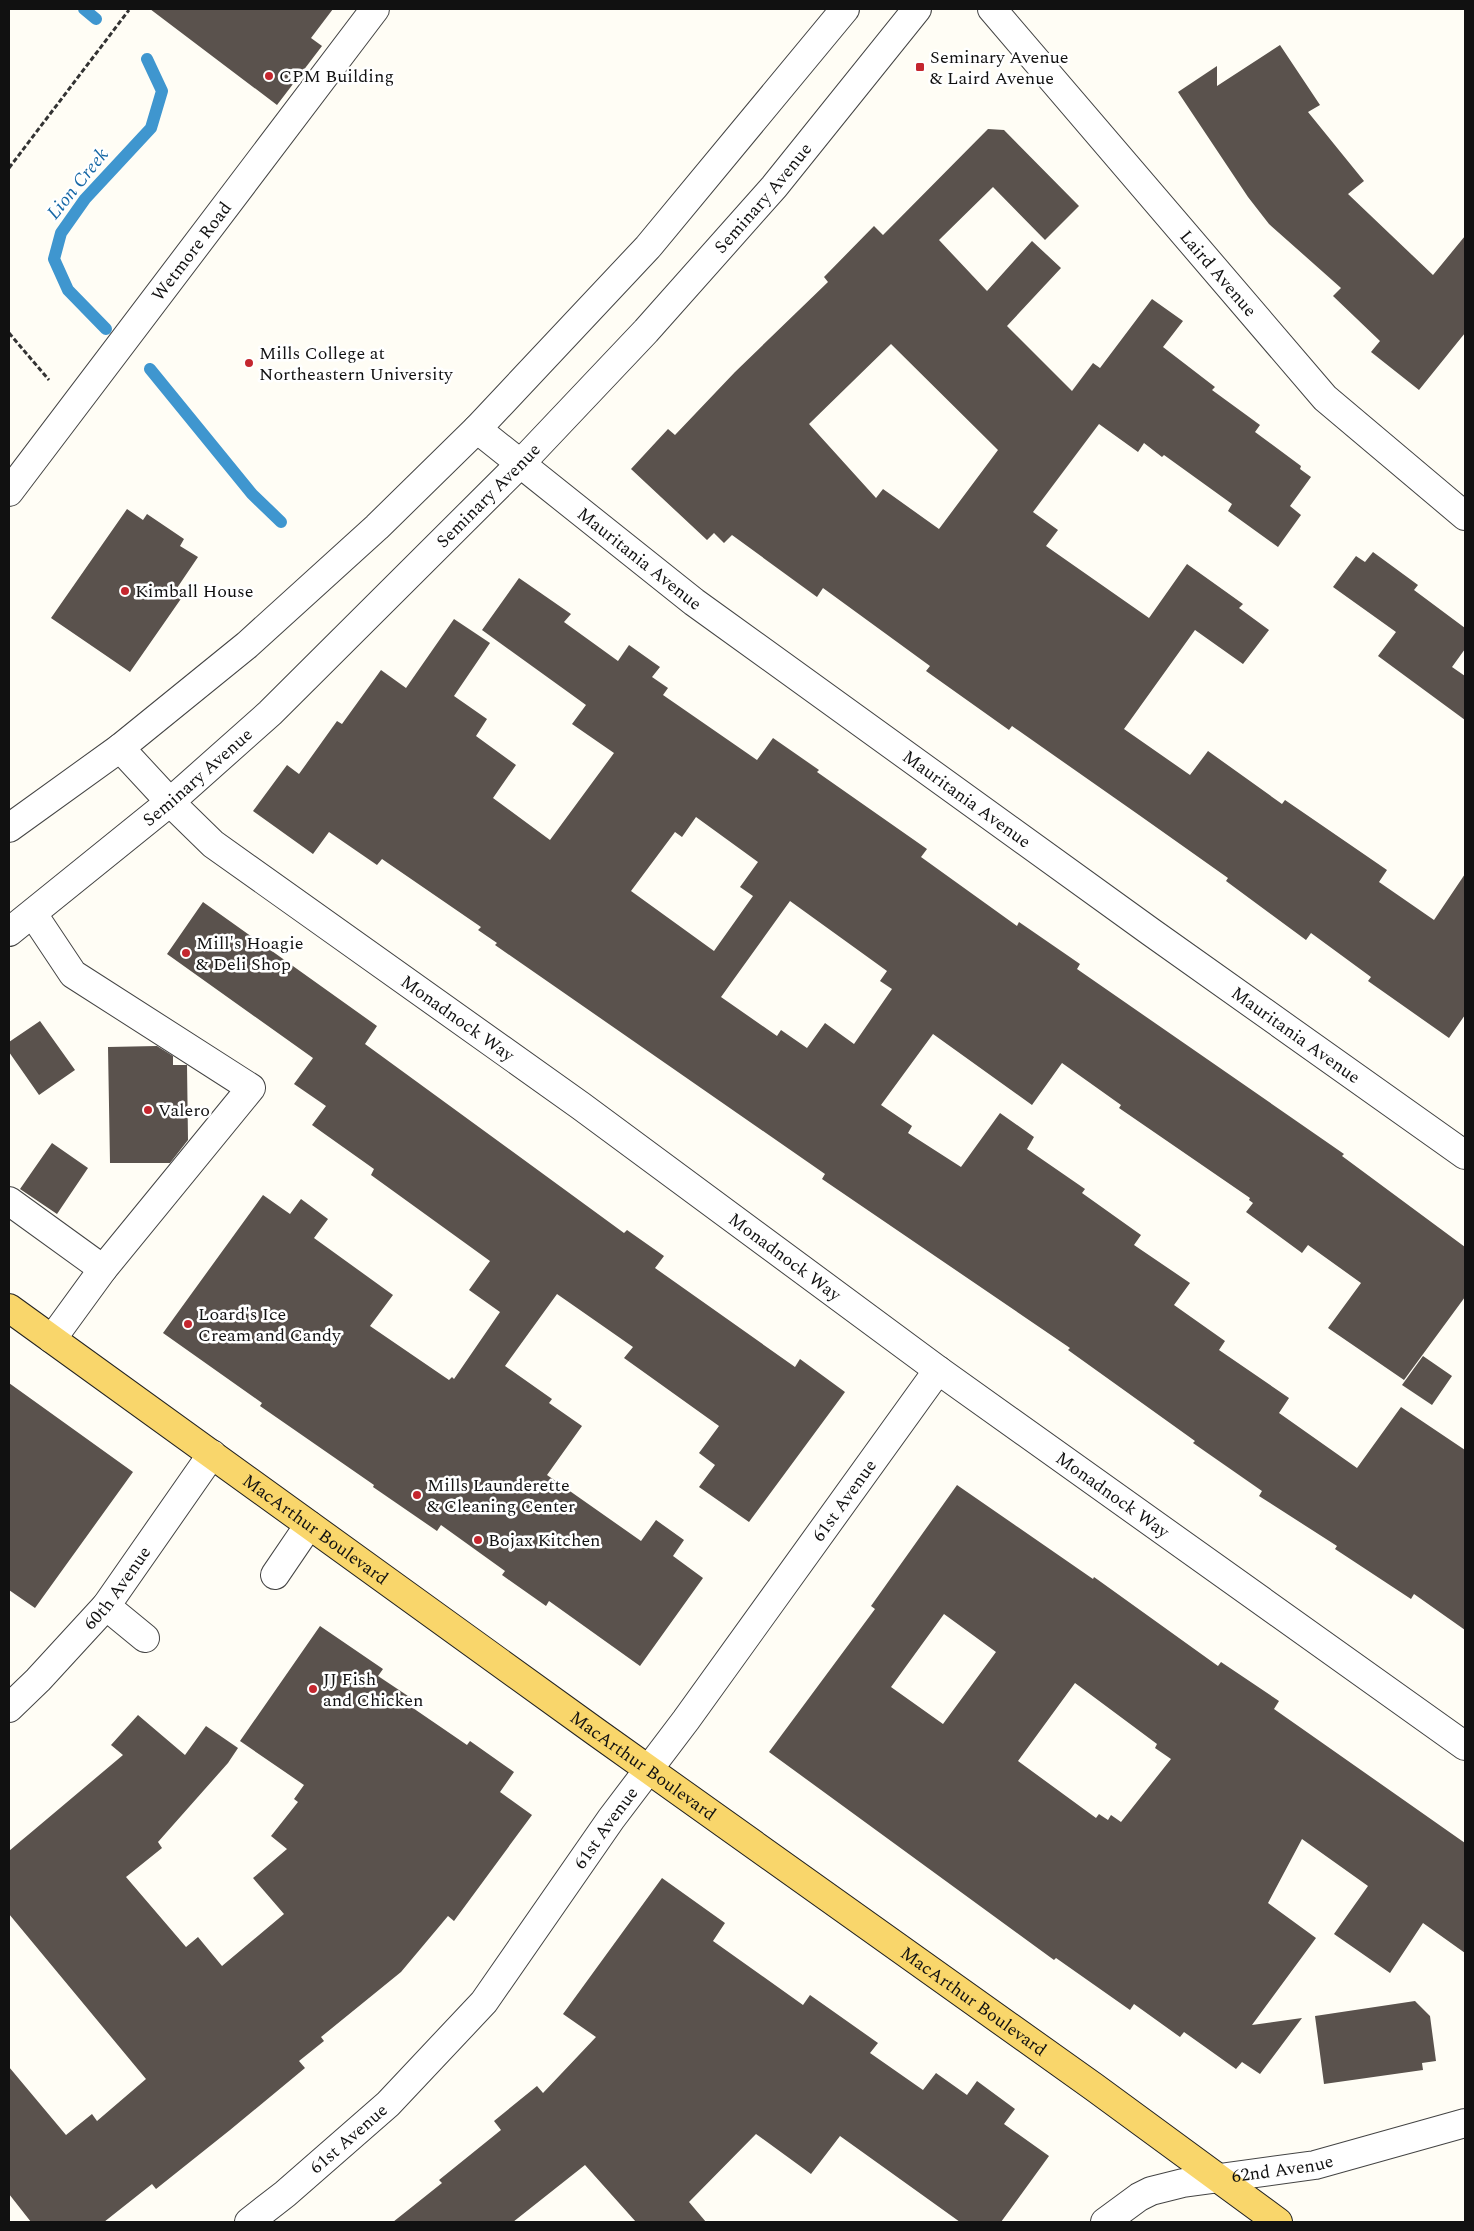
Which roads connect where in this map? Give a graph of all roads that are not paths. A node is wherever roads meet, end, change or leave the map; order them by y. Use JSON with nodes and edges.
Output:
{"nodes":[{"id":1,"x":375,"y":9,"type":"edge"},
{"id":2,"x":845,"y":9,"type":"edge"},
{"id":3,"x":917,"y":9,"type":"edge"},
{"id":4,"x":992,"y":9,"type":"edge"},
{"id":5,"x":477,"y":429,"type":"junction"},
{"id":6,"x":520,"y":463,"type":"junction"},
{"id":7,"x":9,"y":492,"type":"edge"},
{"id":8,"x":1465,"y":516,"type":"edge"},
{"id":9,"x":120,"y":748,"type":"junction"},
{"id":10,"x":170,"y":802,"type":"junction"},
{"id":11,"x":9,"y":828,"type":"edge"},
{"id":12,"x":33,"y":914,"type":"junction"},
{"id":13,"x":9,"y":932,"type":"edge"},
{"id":14,"x":1465,"y":1154,"type":"edge"},
{"id":15,"x":9,"y":1200,"type":"edge"},
{"id":16,"x":103,"y":1269,"type":"junction"},
{"id":17,"x":9,"y":1308,"type":"edge"},
{"id":18,"x":52,"y":1339,"type":"junction"},
{"id":19,"x":938,"y":1370,"type":"junction"},
{"id":20,"x":212,"y":1454,"type":"junction"},
{"id":21,"x":309,"y":1525,"type":"junction"},
{"id":22,"x":275,"y":1576,"type":"dead end"},
{"id":23,"x":106,"y":1606,"type":"junction"},
{"id":24,"x":145,"y":1638,"type":"dead end"},
{"id":25,"x":9,"y":1708,"type":"edge"},
{"id":26,"x":1465,"y":1746,"type":"edge"},
{"id":27,"x":649,"y":1769,"type":"junction"},
{"id":28,"x":1465,"y":2123,"type":"edge"},
{"id":29,"x":1217,"y":2178,"type":"junction"},
{"id":30,"x":249,"y":2222,"type":"edge"},
{"id":31,"x":1105,"y":2222,"type":"edge"},
{"id":32,"x":1278,"y":2222,"type":"edge"}],
"edges":[{"from":1,"to":7,"type":"street","name":"Wetmore Road"},
{"from":2,"to":5,"type":"street"},
{"from":3,"to":6,"type":"street","name":"Seminary Avenue"},
{"from":4,"to":8,"type":"street","name":"Laird Avenue"},
{"from":5,"to":6,"type":"street","name":"Mauritania Avenue"},
{"from":5,"to":9,"type":"street"},
{"from":6,"to":10,"type":"street","name":"Seminary Avenue"},
{"from":6,"to":14,"type":"street","name":"Mauritania Avenue"},
{"from":9,"to":10,"type":"street","name":"Monadnock Way"},
{"from":9,"to":11,"type":"street"},
{"from":10,"to":12,"type":"street","name":"Seminary Avenue"},
{"from":10,"to":19,"type":"street","name":"Monadnock Way"},
{"from":12,"to":13,"type":"street","name":"Seminary Avenue"},
{"from":12,"to":16,"type":"street"},
{"from":15,"to":16,"type":"street"},
{"from":16,"to":18,"type":"street"},
{"from":17,"to":18,"type":"main road","name":"MacArthur Boulevard"},
{"from":18,"to":20,"type":"main road","name":"MacArthur Boulevard"},
{"from":19,"to":26,"type":"street","name":"Monadnock Way"},
{"from":19,"to":27,"type":"street","name":"61st Avenue"},
{"from":20,"to":21,"type":"main road","name":"MacArthur Boulevard"},
{"from":20,"to":23,"type":"street","name":"60th Avenue"},
{"from":21,"to":22,"type":"street"},
{"from":21,"to":27,"type":"main road","name":"MacArthur Boulevard"},
{"from":23,"to":24,"type":"street"},
{"from":23,"to":25,"type":"street","name":"60th Avenue"},
{"from":27,"to":29,"type":"main road","name":"MacArthur Boulevard"},
{"from":27,"to":30,"type":"street","name":"61st Avenue"},
{"from":28,"to":29,"type":"street","name":"62nd Avenue"},
{"from":29,"to":31,"type":"street","name":"62nd Avenue"},
{"from":29,"to":32,"type":"main road","name":"MacArthur Boulevard"}]}
